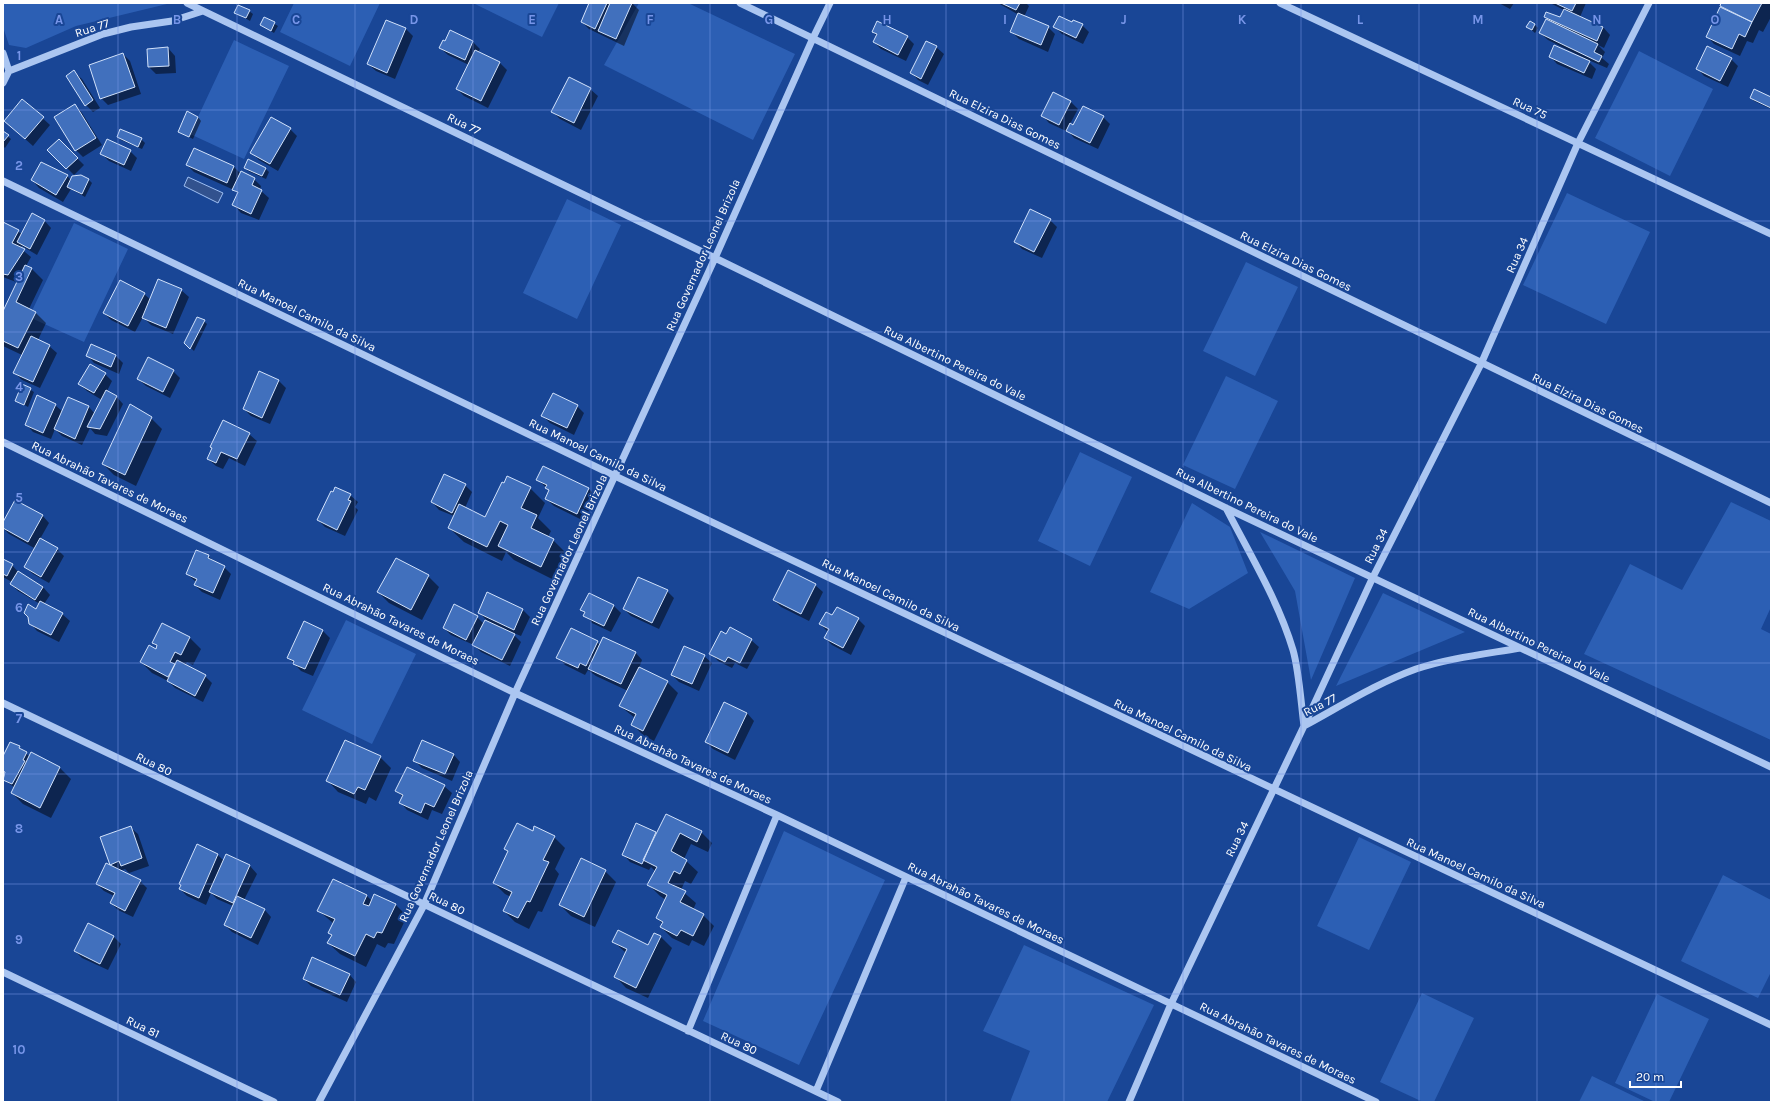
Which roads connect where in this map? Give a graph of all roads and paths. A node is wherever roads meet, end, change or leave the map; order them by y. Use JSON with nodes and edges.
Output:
{"nodes":[{"id":1,"x":187,"y":3,"type":"edge"},
{"id":2,"x":740,"y":3,"type":"edge"},
{"id":3,"x":830,"y":3,"type":"edge"},
{"id":4,"x":1280,"y":3,"type":"edge"},
{"id":5,"x":1649,"y":3,"type":"edge"},
{"id":6,"x":204,"y":10,"type":"junction"},
{"id":7,"x":813,"y":38,"type":"junction"},
{"id":8,"x":3,"y":53,"type":"edge"},
{"id":9,"x":9,"y":72,"type":"junction"},
{"id":10,"x":3,"y":83,"type":"edge"},
{"id":11,"x":1578,"y":143,"type":"junction"},
{"id":12,"x":3,"y":181,"type":"edge"},
{"id":13,"x":1771,"y":234,"type":"edge"},
{"id":14,"x":715,"y":258,"type":"junction"},
{"id":15,"x":1481,"y":364,"type":"junction"},
{"id":16,"x":3,"y":442,"type":"edge"},
{"id":17,"x":615,"y":476,"type":"junction"},
{"id":18,"x":1771,"y":504,"type":"edge"},
{"id":19,"x":1226,"y":508,"type":"junction"},
{"id":20,"x":1373,"y":577,"type":"junction"},
{"id":21,"x":1520,"y":648,"type":"junction"},
{"id":22,"x":516,"y":693,"type":"junction"},
{"id":23,"x":3,"y":704,"type":"edge"},
{"id":24,"x":1304,"y":726,"type":"junction"},
{"id":25,"x":1771,"y":767,"type":"edge"},
{"id":26,"x":1273,"y":790,"type":"junction"},
{"id":27,"x":777,"y":815,"type":"junction"},
{"id":28,"x":906,"y":877,"type":"junction"},
{"id":29,"x":424,"y":905,"type":"junction"},
{"id":30,"x":3,"y":972,"type":"edge"},
{"id":31,"x":1171,"y":1004,"type":"junction"},
{"id":32,"x":1771,"y":1025,"type":"edge"},
{"id":33,"x":688,"y":1031,"type":"junction"},
{"id":34,"x":816,"y":1091,"type":"junction"},
{"id":35,"x":274,"y":1102,"type":"edge"},
{"id":36,"x":319,"y":1102,"type":"edge"},
{"id":37,"x":838,"y":1102,"type":"edge"},
{"id":38,"x":1128,"y":1102,"type":"edge"},
{"id":39,"x":1376,"y":1102,"type":"edge"}],
"edges":[{"from":1,"to":6,"type":"street","name":"Rua 77"},
{"from":2,"to":7,"type":"street","name":"Rua Elzira Dias Gomes"},
{"from":3,"to":7,"type":"street","name":"Rua Governador Leonel Brizola"},
{"from":4,"to":11,"type":"street","name":"Rua 75"},
{"from":5,"to":11,"type":"street","name":"Rua 34"},
{"from":6,"to":9,"type":"street","name":"Rua 77"},
{"from":6,"to":14,"type":"street","name":"Rua 77"},
{"from":7,"to":14,"type":"street","name":"Rua Governador Leonel Brizola"},
{"from":7,"to":15,"type":"street","name":"Rua Elzira Dias Gomes"},
{"from":8,"to":9,"type":"street"},
{"from":9,"to":10,"type":"street"},
{"from":11,"to":13,"type":"street","name":"Rua 75"},
{"from":11,"to":15,"type":"street","name":"Rua 34"},
{"from":12,"to":17,"type":"street","name":"Rua Manoel Camilo da Silva"},
{"from":14,"to":17,"type":"street","name":"Rua Governador Leonel Brizola"},
{"from":14,"to":19,"type":"street","name":"Rua Albertino Pereira do Vale"},
{"from":15,"to":18,"type":"street","name":"Rua Elzira Dias Gomes"},
{"from":15,"to":20,"type":"street","name":"Rua 34"},
{"from":16,"to":22,"type":"street","name":"Rua Abrahão Tavares de Moraes"},
{"from":17,"to":22,"type":"street","name":"Rua Governador Leonel Brizola"},
{"from":17,"to":26,"type":"street","name":"Rua Manoel Camilo da Silva"},
{"from":19,"to":20,"type":"street","name":"Rua Albertino Pereira do Vale"},
{"from":19,"to":24,"type":"street","name":"Rua 77"},
{"from":20,"to":21,"type":"street","name":"Rua Albertino Pereira do Vale"},
{"from":20,"to":24,"type":"street","name":"Rua 34"},
{"from":21,"to":24,"type":"street","name":"Rua 77"},
{"from":21,"to":25,"type":"street","name":"Rua Albertino Pereira do Vale"},
{"from":22,"to":27,"type":"street","name":"Rua Abrahão Tavares de Moraes"},
{"from":22,"to":29,"type":"street","name":"Rua Governador Leonel Brizola"},
{"from":23,"to":29,"type":"street","name":"Rua 80"},
{"from":24,"to":26,"type":"street","name":"Rua 34"},
{"from":26,"to":31,"type":"street","name":"Rua 34"},
{"from":26,"to":32,"type":"street","name":"Rua Manoel Camilo da Silva"},
{"from":27,"to":28,"type":"street","name":"Rua Abrahão Tavares de Moraes"},
{"from":27,"to":33,"type":"street"},
{"from":28,"to":31,"type":"street","name":"Rua Abrahão Tavares de Moraes"},
{"from":28,"to":34,"type":"street"},
{"from":29,"to":33,"type":"street","name":"Rua 80"},
{"from":29,"to":36,"type":"street","name":"Rua Governador Leonel Brizola"},
{"from":30,"to":35,"type":"street","name":"Rua 81"},
{"from":31,"to":38,"type":"street","name":"Rua 34"},
{"from":31,"to":39,"type":"street","name":"Rua Abrahão Tavares de Moraes"},
{"from":33,"to":34,"type":"street","name":"Rua 80"},
{"from":34,"to":37,"type":"street","name":"Rua 80"}]}
